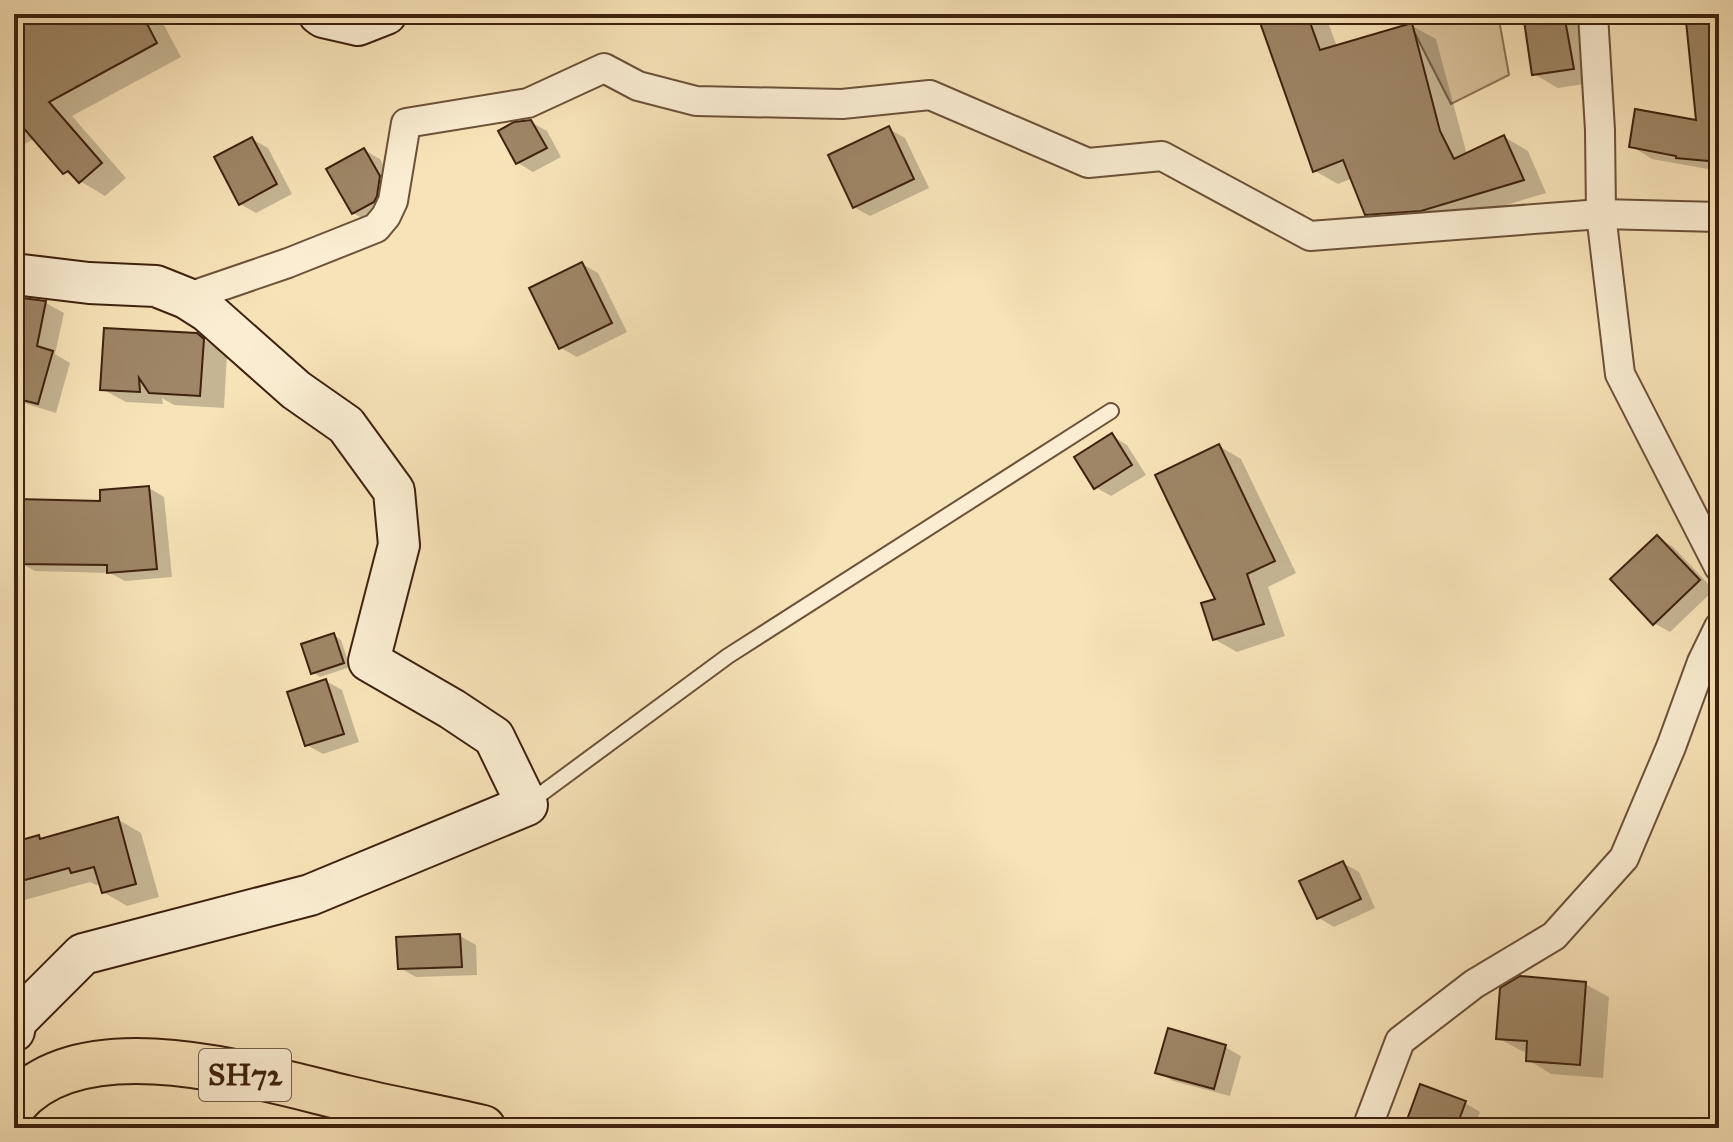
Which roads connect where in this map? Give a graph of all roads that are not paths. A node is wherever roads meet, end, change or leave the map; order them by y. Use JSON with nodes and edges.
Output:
{"nodes":[{"id":1,"x":319,"y":14,"type":"edge"},
{"id":2,"x":386,"y":14,"type":"edge"},
{"id":3,"x":1593,"y":14,"type":"edge"},
{"id":4,"x":1601,"y":214,"type":"junction"},
{"id":5,"x":1719,"y":217,"type":"edge"},
{"id":6,"x":19,"y":270,"type":"edge"},
{"id":7,"x":186,"y":298,"type":"junction"},
{"id":8,"x":1111,"y":411,"type":"dead end"},
{"id":9,"x":1719,"y":567,"type":"edge"},
{"id":10,"x":1719,"y":627,"type":"edge"},
{"id":11,"x":527,"y":805,"type":"junction"},
{"id":12,"x":14,"y":1031,"type":"edge"},
{"id":13,"x":14,"y":1105,"type":"edge"},
{"id":14,"x":483,"y":1128,"type":"edge"},
{"id":15,"x":1367,"y":1128,"type":"edge"}],
"edges":[{"from":1,"to":2,"type":"main road"},
{"from":3,"to":4,"type":"street"},
{"from":4,"to":5,"type":"street"},
{"from":4,"to":7,"type":"street"},
{"from":4,"to":9,"type":"street"},
{"from":6,"to":7,"type":"main road"},
{"from":7,"to":11,"type":"main road"},
{"from":8,"to":11,"type":"lane"},
{"from":10,"to":15,"type":"street"},
{"from":11,"to":12,"type":"main road"},
{"from":13,"to":14,"type":"main road","number":"SH72"}]}
